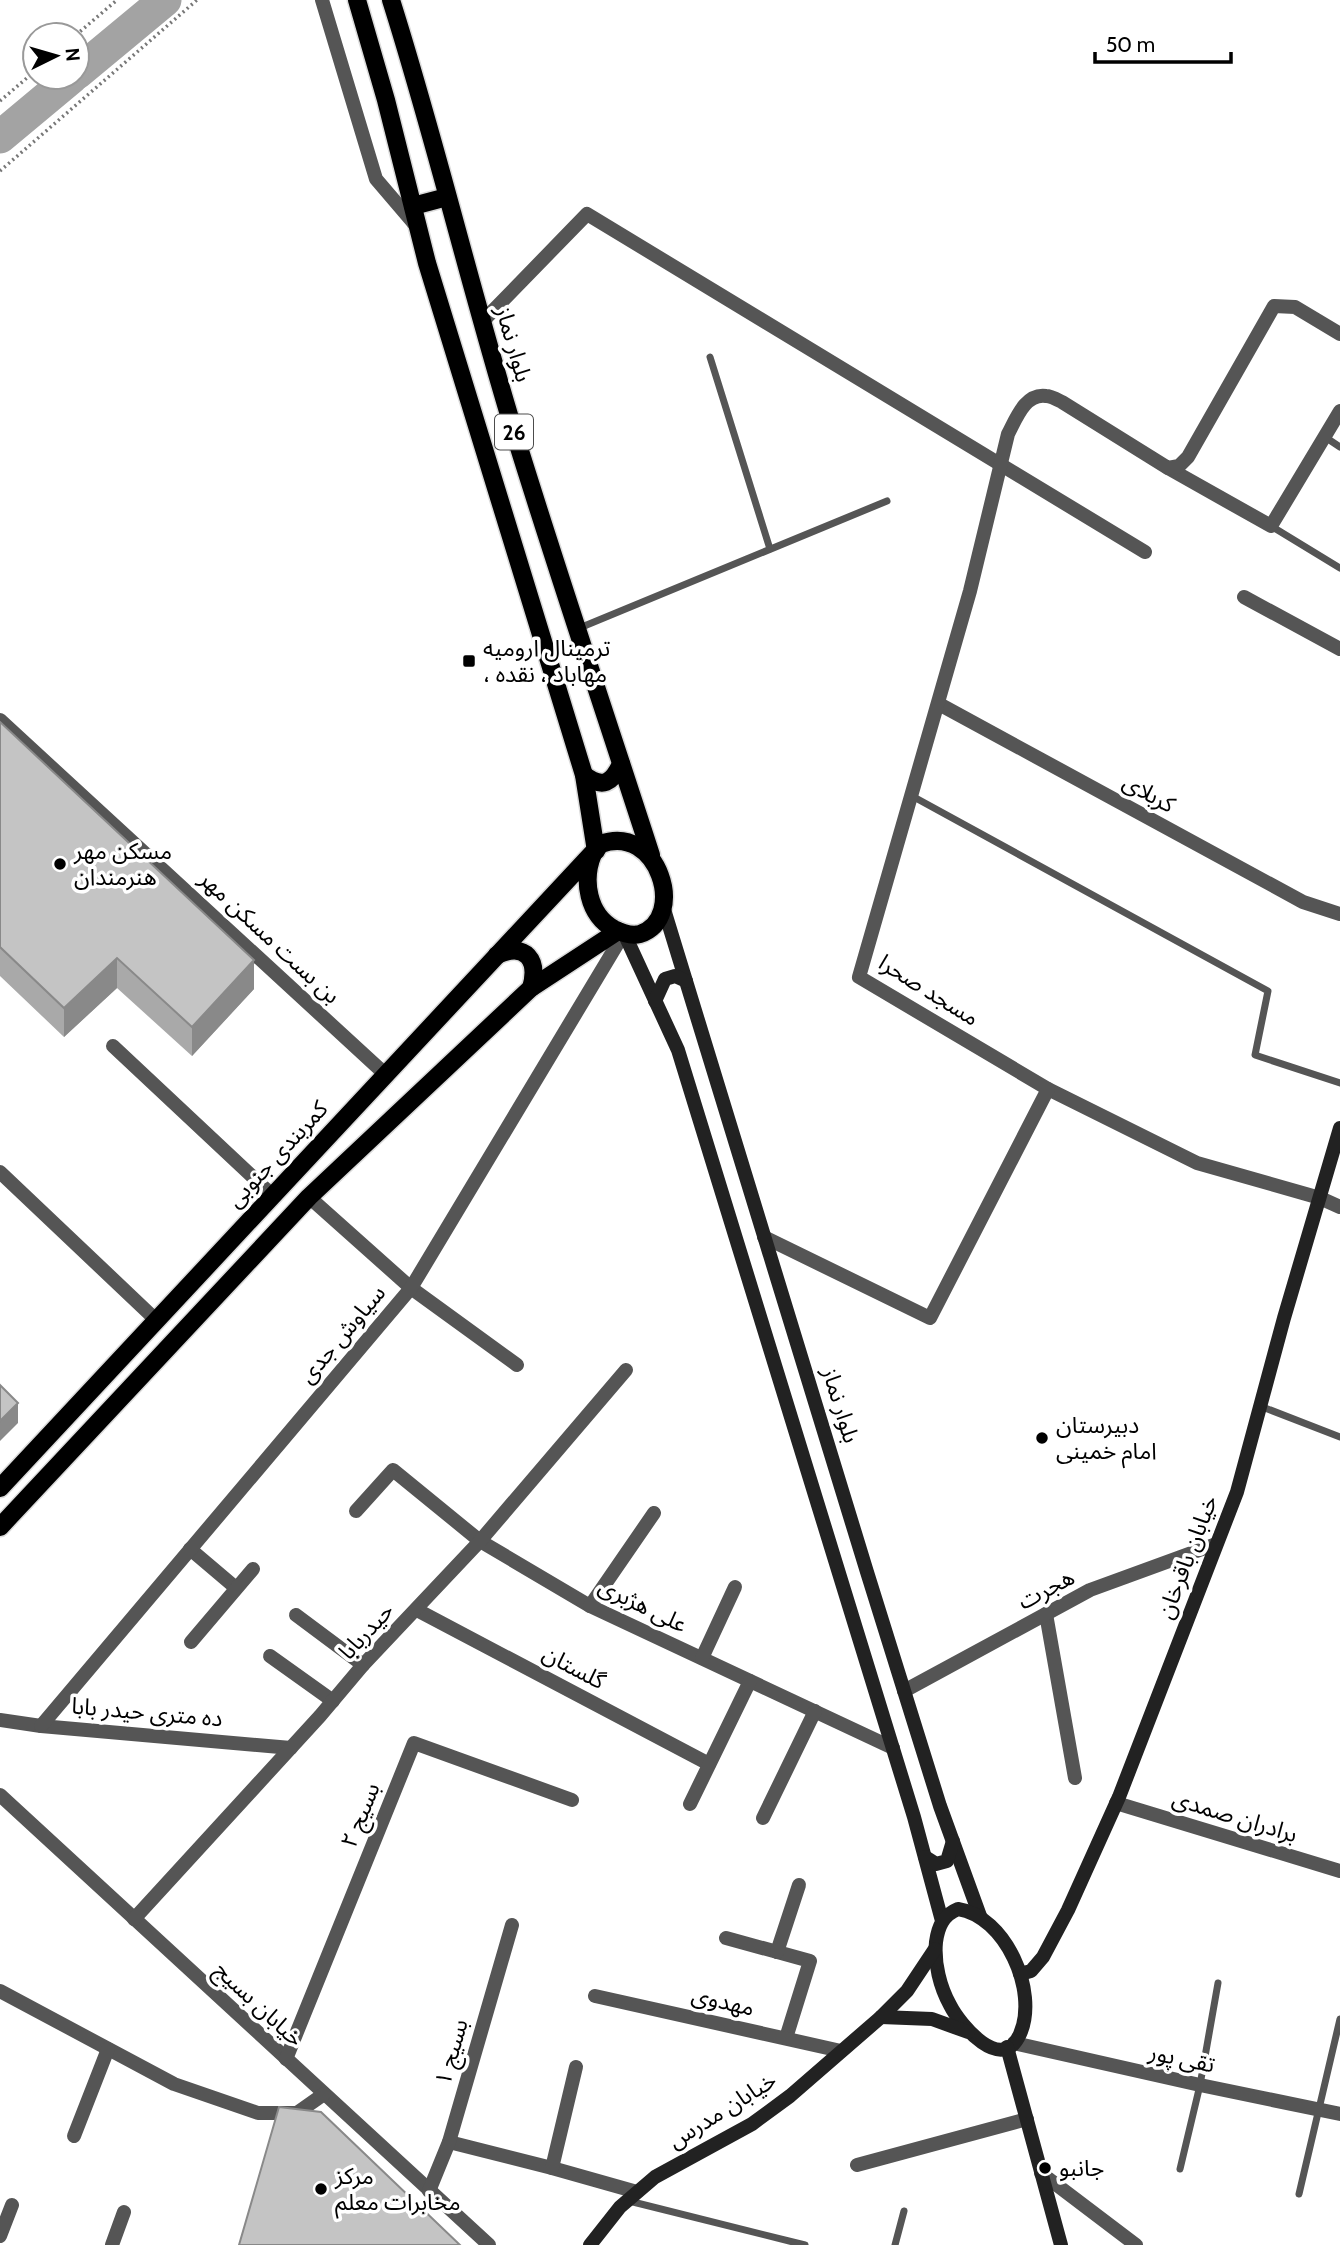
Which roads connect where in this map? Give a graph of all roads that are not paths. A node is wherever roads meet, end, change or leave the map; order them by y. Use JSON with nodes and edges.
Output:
{"nodes":[{"id":1,"x":322,"y":0,"type":"edge"},
{"id":2,"x":357,"y":0,"type":"edge"},
{"id":3,"x":391,"y":0,"type":"edge"},
{"id":4,"x":447,"y":197,"type":"junction"},
{"id":5,"x":413,"y":206,"type":"junction"},
{"id":6,"x":419,"y":230,"type":"junction"},
{"id":7,"x":482,"y":322,"type":"junction"},
{"id":8,"x":1340,"y":334,"type":"edge"},
{"id":9,"x":710,"y":357,"type":"dead end"},
{"id":10,"x":1340,"y":411,"type":"edge"},
{"id":11,"x":1325,"y":436,"type":"junction"},
{"id":12,"x":1340,"y":447,"type":"edge"},
{"id":13,"x":1001,"y":465,"type":"junction"},
{"id":14,"x":1168,"y":468,"type":"junction"},
{"id":15,"x":887,"y":501,"type":"dead end"},
{"id":16,"x":1271,"y":526,"type":"junction"},
{"id":17,"x":770,"y":549,"type":"junction"},
{"id":18,"x":1145,"y":552,"type":"dead end"},
{"id":19,"x":1340,"y":568,"type":"edge"},
{"id":20,"x":1244,"y":597,"type":"dead end"},
{"id":21,"x":578,"y":629,"type":"junction"},
{"id":22,"x":1340,"y":649,"type":"edge"},
{"id":23,"x":939,"y":704,"type":"junction"},
{"id":24,"x":0,"y":720,"type":"edge"},
{"id":25,"x":621,"y":764,"type":"junction"},
{"id":26,"x":584,"y":775,"type":"junction"},
{"id":27,"x":912,"y":796,"type":"junction"},
{"id":28,"x":594,"y":852,"type":"junction"},
{"id":29,"x":652,"y":859,"type":"junction"},
{"id":30,"x":663,"y":906,"type":"junction"},
{"id":31,"x":1340,"y":914,"type":"edge"},
{"id":32,"x":621,"y":932,"type":"junction"},
{"id":33,"x":497,"y":955,"type":"junction"},
{"id":34,"x":686,"y":981,"type":"junction"},
{"id":35,"x":531,"y":988,"type":"junction"},
{"id":36,"x":655,"y":1001,"type":"junction"},
{"id":37,"x":113,"y":1046,"type":"dead end"},
{"id":38,"x":385,"y":1074,"type":"junction"},
{"id":39,"x":1340,"y":1083,"type":"edge"},
{"id":40,"x":1048,"y":1089,"type":"junction"},
{"id":41,"x":1340,"y":1128,"type":"edge"},
{"id":42,"x":0,"y":1172,"type":"edge"},
{"id":43,"x":272,"y":1195,"type":"junction"},
{"id":44,"x":309,"y":1198,"type":"junction"},
{"id":45,"x":1320,"y":1198,"type":"junction"},
{"id":46,"x":1340,"y":1207,"type":"edge"},
{"id":47,"x":764,"y":1237,"type":"junction"},
{"id":48,"x":411,"y":1288,"type":"junction"},
{"id":49,"x":156,"y":1320,"type":"junction"},
{"id":50,"x":517,"y":1365,"type":"dead end"},
{"id":51,"x":626,"y":1370,"type":"dead end"},
{"id":52,"x":1260,"y":1406,"type":"junction"},
{"id":53,"x":1340,"y":1437,"type":"edge"},
{"id":54,"x":0,"y":1488,"type":"edge"},
{"id":55,"x":356,"y":1511,"type":"dead end"},
{"id":56,"x":654,"y":1513,"type":"dead end"},
{"id":57,"x":1,"y":1525,"type":"edge"},
{"id":58,"x":480,"y":1541,"type":"junction"},
{"id":59,"x":1216,"y":1544,"type":"junction"},
{"id":60,"x":190,"y":1549,"type":"junction"},
{"id":61,"x":253,"y":1569,"type":"dead end"},
{"id":62,"x":735,"y":1587,"type":"dead end"},
{"id":63,"x":236,"y":1588,"type":"junction"},
{"id":64,"x":590,"y":1606,"type":"junction"},
{"id":65,"x":417,"y":1610,"type":"junction"},
{"id":66,"x":1046,"y":1614,"type":"junction"},
{"id":67,"x":296,"y":1615,"type":"dead end"},
{"id":68,"x":191,"y":1642,"type":"dead end"},
{"id":69,"x":270,"y":1656,"type":"dead end"},
{"id":70,"x":702,"y":1658,"type":"junction"},
{"id":71,"x":363,"y":1665,"type":"junction"},
{"id":72,"x":750,"y":1681,"type":"junction"},
{"id":73,"x":904,"y":1691,"type":"junction"},
{"id":74,"x":333,"y":1701,"type":"junction"},
{"id":75,"x":815,"y":1711,"type":"junction"},
{"id":76,"x":0,"y":1720,"type":"edge"},
{"id":77,"x":41,"y":1726,"type":"junction"},
{"id":78,"x":291,"y":1748,"type":"junction"},
{"id":79,"x":893,"y":1748,"type":"junction"},
{"id":80,"x":709,"y":1764,"type":"junction"},
{"id":81,"x":1075,"y":1778,"type":"dead end"},
{"id":82,"x":0,"y":1794,"type":"edge"},
{"id":83,"x":572,"y":1800,"type":"dead end"},
{"id":84,"x":1116,"y":1803,"type":"junction"},
{"id":85,"x":690,"y":1804,"type":"dead end"},
{"id":86,"x":763,"y":1818,"type":"dead end"},
{"id":87,"x":953,"y":1841,"type":"junction"},
{"id":88,"x":925,"y":1857,"type":"junction"},
{"id":89,"x":1340,"y":1871,"type":"edge"},
{"id":90,"x":799,"y":1885,"type":"dead end"},
{"id":91,"x":980,"y":1916,"type":"junction"},
{"id":92,"x":134,"y":1919,"type":"junction"},
{"id":93,"x":942,"y":1921,"type":"junction"},
{"id":94,"x":512,"y":1925,"type":"dead end"},
{"id":95,"x":726,"y":1938,"type":"dead end"},
{"id":96,"x":935,"y":1949,"type":"junction"},
{"id":97,"x":777,"y":1952,"type":"junction"},
{"id":98,"x":1020,"y":1974,"type":"junction"},
{"id":99,"x":1218,"y":1983,"type":"dead end"},
{"id":100,"x":0,"y":1991,"type":"edge"},
{"id":101,"x":595,"y":1996,"type":"dead end"},
{"id":102,"x":881,"y":2017,"type":"junction"},
{"id":103,"x":1340,"y":2019,"type":"edge"},
{"id":104,"x":969,"y":2032,"type":"junction"},
{"id":105,"x":786,"y":2038,"type":"junction"},
{"id":106,"x":1010,"y":2045,"type":"junction"},
{"id":107,"x":108,"y":2049,"type":"junction"},
{"id":108,"x":841,"y":2051,"type":"junction"},
{"id":109,"x":286,"y":2059,"type":"junction"},
{"id":110,"x":576,"y":2067,"type":"dead end"},
{"id":111,"x":1200,"y":2085,"type":"junction"},
{"id":112,"x":324,"y":2094,"type":"junction"},
{"id":113,"x":1318,"y":2109,"type":"junction"},
{"id":114,"x":1340,"y":2114,"type":"edge"},
{"id":115,"x":1027,"y":2119,"type":"junction"},
{"id":116,"x":74,"y":2136,"type":"dead end"},
{"id":117,"x":449,"y":2142,"type":"junction"},
{"id":118,"x":857,"y":2165,"type":"dead end"},
{"id":119,"x":552,"y":2168,"type":"junction"},
{"id":120,"x":1180,"y":2169,"type":"dead end"},
{"id":121,"x":1041,"y":2173,"type":"junction"},
{"id":122,"x":429,"y":2191,"type":"junction"},
{"id":123,"x":1299,"y":2194,"type":"dead end"},
{"id":124,"x":633,"y":2196,"type":"junction"},
{"id":125,"x":12,"y":2205,"type":"dead end"},
{"id":126,"x":904,"y":2211,"type":"dead end"},
{"id":127,"x":124,"y":2212,"type":"dead end"},
{"id":128,"x":0,"y":2236,"type":"edge"},
{"id":129,"x":112,"y":2245,"type":"edge"},
{"id":130,"x":489,"y":2245,"type":"edge"},
{"id":131,"x":590,"y":2245,"type":"edge"},
{"id":132,"x":805,"y":2245,"type":"edge"},
{"id":133,"x":895,"y":2245,"type":"edge"},
{"id":134,"x":1061,"y":2245,"type":"edge"},
{"id":135,"x":1136,"y":2245,"type":"edge"}],
"edges":[{"from":1,"to":6,"type":"street"},
{"from":2,"to":5,"type":"main road","number":"26"},
{"from":3,"to":4,"type":"main road","name":"بلوار نماز","number":"26"},
{"from":4,"to":5,"type":"main road"},
{"from":4,"to":7,"type":"main road","name":"بلوار نماز","number":"26"},
{"from":5,"to":6,"type":"main road","number":"26"},
{"from":6,"to":26,"type":"main road","number":"26"},
{"from":7,"to":13,"type":"street"},
{"from":7,"to":21,"type":"main road","name":"بلوار نماز","number":"26"},
{"from":8,"to":14,"type":"street"},
{"from":9,"to":17,"type":"lane"},
{"from":10,"to":11,"type":"street"},
{"from":11,"to":12,"type":"lane"},
{"from":11,"to":16,"type":"street"},
{"from":13,"to":14,"type":"street","name":"مسجد صحرا"},
{"from":13,"to":18,"type":"street"},
{"from":13,"to":23,"type":"street","name":"مسجد صحرا"},
{"from":14,"to":16,"type":"street"},
{"from":15,"to":17,"type":"lane"},
{"from":16,"to":19,"type":"lane"},
{"from":17,"to":21,"type":"lane"},
{"from":20,"to":22,"type":"street"},
{"from":21,"to":25,"type":"main road","name":"بلوار نماز","number":"26"},
{"from":23,"to":27,"type":"street","name":"مسجد صحرا"},
{"from":23,"to":31,"type":"street","name":"کربلای"},
{"from":24,"to":38,"type":"street","name":"بن بست مسکن مهر"},
{"from":25,"to":26,"type":"main road"},
{"from":25,"to":29,"type":"main road","name":"بلوار نماز","number":"26"},
{"from":26,"to":28,"type":"main road","number":"26"},
{"from":27,"to":39,"type":"lane"},
{"from":27,"to":40,"type":"street","name":"مسجد صحرا"},
{"from":28,"to":29,"type":"main road"},
{"from":28,"to":32,"type":"main road","number":"26"},
{"from":28,"to":33,"type":"main road","name":"کمربندی جنوبی"},
{"from":29,"to":30,"type":"main road","number":"26"},
{"from":30,"to":32,"type":"main road"},
{"from":30,"to":34,"type":"main road","name":"بلوار نماز","number":"26"},
{"from":32,"to":35,"type":"main road"},
{"from":32,"to":36,"type":"main road","number":"26"},
{"from":32,"to":48,"type":"street","name":"سیاوش جدی"},
{"from":33,"to":35,"type":"main road"},
{"from":33,"to":38,"type":"main road","name":"کمربندی جنوبی"},
{"from":34,"to":36,"type":"main road"},
{"from":34,"to":47,"type":"main road","name":"بلوار نماز","number":"26"},
{"from":35,"to":44,"type":"main road"},
{"from":36,"to":79,"type":"main road","number":"26"},
{"from":37,"to":43,"type":"street"},
{"from":38,"to":43,"type":"main road","name":"کمربندی جنوبی"},
{"from":40,"to":45,"type":"street"},
{"from":40,"to":47,"type":"street"},
{"from":41,"to":45,"type":"main road","name":"خیابان باقرخان"},
{"from":42,"to":49,"type":"street"},
{"from":43,"to":49,"type":"main road","name":"کمربندی جنوبی"},
{"from":44,"to":48,"type":"street"},
{"from":44,"to":57,"type":"main road"},
{"from":45,"to":46,"type":"street"},
{"from":45,"to":52,"type":"main road","name":"خیابان باقرخان"},
{"from":47,"to":73,"type":"main road","name":"بلوار نماز","number":"26"},
{"from":48,"to":50,"type":"street"},
{"from":48,"to":60,"type":"street","name":"سیاوش جدی"},
{"from":49,"to":54,"type":"main road","name":"کمربندی جنوبی"},
{"from":51,"to":58,"type":"street","name":"حیدربابا"},
{"from":52,"to":53,"type":"lane"},
{"from":52,"to":59,"type":"main road","name":"خیابان باقرخان"},
{"from":55,"to":58,"type":"street","name":"علی هژبری"},
{"from":56,"to":64,"type":"street"},
{"from":58,"to":64,"type":"street","name":"علی هژبری"},
{"from":58,"to":65,"type":"street","name":"حیدربابا"},
{"from":59,"to":66,"type":"street","name":"هجرت"},
{"from":59,"to":84,"type":"main road","name":"خیابان باقرخان"},
{"from":60,"to":63,"type":"street"},
{"from":60,"to":77,"type":"street","name":"سیاوش جدی"},
{"from":61,"to":63,"type":"street"},
{"from":62,"to":70,"type":"street"},
{"from":63,"to":68,"type":"street"},
{"from":64,"to":70,"type":"street","name":"علی هژبری"},
{"from":65,"to":71,"type":"street","name":"حیدربابا"},
{"from":65,"to":80,"type":"street","name":"گلستان"},
{"from":66,"to":73,"type":"street","name":"هجرت"},
{"from":66,"to":81,"type":"street"},
{"from":67,"to":71,"type":"street"},
{"from":69,"to":74,"type":"street"},
{"from":70,"to":72,"type":"street","name":"علی هژبری"},
{"from":71,"to":74,"type":"street","name":"حیدربابا"},
{"from":72,"to":75,"type":"street","name":"علی هژبری"},
{"from":72,"to":80,"type":"street"},
{"from":73,"to":87,"type":"main road","name":"بلوار نماز","number":"26"},
{"from":74,"to":78,"type":"street","name":"حیدربابا"},
{"from":75,"to":79,"type":"street","name":"علی هژبری"},
{"from":75,"to":86,"type":"street"},
{"from":76,"to":77,"type":"street","name":"ده متری حیدر بابا"},
{"from":77,"to":78,"type":"street","name":"ده متری حیدر بابا"},
{"from":78,"to":92,"type":"street","name":"حیدربابا"},
{"from":79,"to":88,"type":"main road","number":"26"},
{"from":80,"to":85,"type":"street"},
{"from":82,"to":92,"type":"street","name":"خیابان بسیج"},
{"from":83,"to":109,"type":"street","name":"بسیج ۲"},
{"from":84,"to":89,"type":"street","name":"برادران صمدی"},
{"from":84,"to":98,"type":"main road","name":"خیابان باقرخان"},
{"from":87,"to":88,"type":"main road"},
{"from":87,"to":91,"type":"main road","name":"بلوار نماز","number":"26"},
{"from":88,"to":93,"type":"main road","number":"26"},
{"from":90,"to":97,"type":"street"},
{"from":91,"to":93,"type":"main road"},
{"from":91,"to":98,"type":"main road","number":"26"},
{"from":92,"to":109,"type":"street","name":"خیابان بسیج"},
{"from":93,"to":96,"type":"main road","number":"26"},
{"from":94,"to":117,"type":"street","name":"بسیج ۱"},
{"from":95,"to":97,"type":"street"},
{"from":96,"to":102,"type":"main road","name":"خیابان مدرس"},
{"from":96,"to":104,"type":"main road","number":"26"},
{"from":97,"to":105,"type":"street"},
{"from":98,"to":106,"type":"main road","number":"26"},
{"from":99,"to":111,"type":"lane"},
{"from":100,"to":107,"type":"street"},
{"from":101,"to":105,"type":"street","name":"مهدوی"},
{"from":102,"to":104,"type":"main road"},
{"from":102,"to":108,"type":"main road","name":"خیابان مدرس"},
{"from":103,"to":113,"type":"lane"},
{"from":104,"to":106,"type":"main road","number":"26"},
{"from":105,"to":108,"type":"street","name":"مهدوی"},
{"from":106,"to":111,"type":"street","name":"تقی پور"},
{"from":106,"to":115,"type":"main road"},
{"from":107,"to":112,"type":"street"},
{"from":107,"to":116,"type":"street"},
{"from":108,"to":124,"type":"main road","name":"خیابان مدرس"},
{"from":109,"to":112,"type":"street","name":"خیابان بسیج"},
{"from":110,"to":119,"type":"street"},
{"from":111,"to":113,"type":"street","name":"تقی پور"},
{"from":111,"to":120,"type":"lane"},
{"from":112,"to":122,"type":"street","name":"خیابان بسیج"},
{"from":113,"to":114,"type":"street","name":"تقی پور"},
{"from":113,"to":123,"type":"lane"},
{"from":115,"to":118,"type":"street"},
{"from":115,"to":121,"type":"main road"},
{"from":117,"to":119,"type":"street"},
{"from":117,"to":122,"type":"street","name":"بسیج ۱"},
{"from":119,"to":124,"type":"street"},
{"from":121,"to":134,"type":"main road"},
{"from":121,"to":135,"type":"street"},
{"from":122,"to":130,"type":"street","name":"خیابان بسیج"},
{"from":124,"to":131,"type":"main road","name":"خیابان مدرس"},
{"from":124,"to":132,"type":"lane"},
{"from":125,"to":128,"type":"street"},
{"from":126,"to":133,"type":"lane"},
{"from":127,"to":129,"type":"street"}]}
